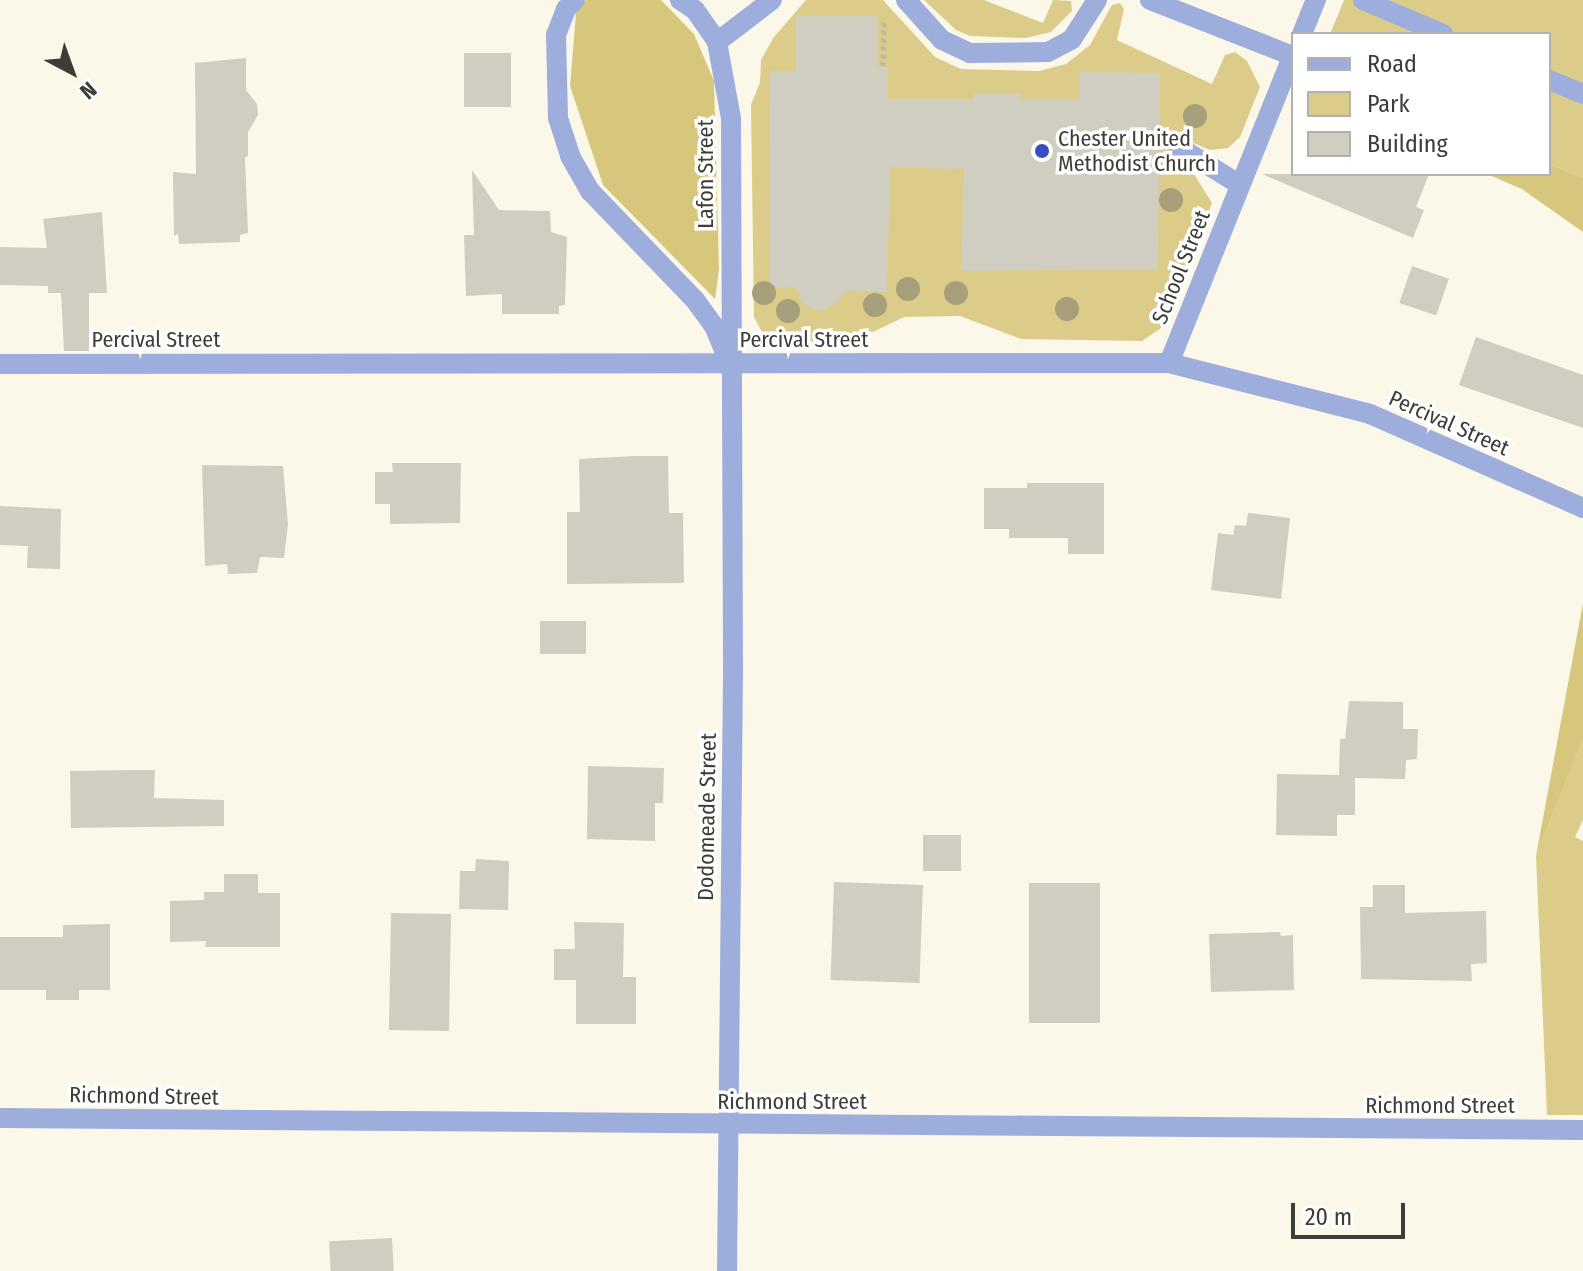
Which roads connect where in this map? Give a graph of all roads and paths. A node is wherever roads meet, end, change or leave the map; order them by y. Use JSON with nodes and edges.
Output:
{"nodes":[{"id":1,"x":575,"y":0,"type":"edge"},
{"id":2,"x":680,"y":0,"type":"edge"},
{"id":3,"x":772,"y":0,"type":"edge"},
{"id":4,"x":906,"y":0,"type":"edge"},
{"id":5,"x":1097,"y":0,"type":"edge"},
{"id":6,"x":1150,"y":0,"type":"edge"},
{"id":7,"x":1316,"y":0,"type":"edge"},
{"id":8,"x":1363,"y":0,"type":"edge"},
{"id":9,"x":884,"y":8,"type":"dead end"},
{"id":10,"x":1303,"y":32,"type":"edge"},
{"id":11,"x":1438,"y":32,"type":"edge"},
{"id":12,"x":717,"y":42,"type":"junction"},
{"id":13,"x":1291,"y":55,"type":"edge"},
{"id":14,"x":1291,"y":61,"type":"edge"},
{"id":15,"x":883,"y":66,"type":"dead end"},
{"id":16,"x":1551,"y":81,"type":"edge"},
{"id":17,"x":1583,"y":94,"type":"edge"},
{"id":18,"x":1179,"y":147,"type":"dead end"},
{"id":19,"x":1240,"y":185,"type":"junction"},
{"id":20,"x":1169,"y":363,"type":"junction"},
{"id":21,"x":0,"y":364,"type":"edge"},
{"id":22,"x":730,"y":364,"type":"junction"},
{"id":23,"x":1583,"y":508,"type":"edge"},
{"id":24,"x":0,"y":1118,"type":"edge"},
{"id":25,"x":728,"y":1125,"type":"junction"},
{"id":26,"x":1583,"y":1130,"type":"edge"},
{"id":27,"x":727,"y":1271,"type":"edge"}],
"edges":[{"from":1,"to":22,"type":"street"},
{"from":2,"to":12,"type":"street","name":"Lafon Street"},
{"from":3,"to":12,"type":"street"},
{"from":4,"to":5,"type":"street"},
{"from":6,"to":13,"type":"street"},
{"from":7,"to":10,"type":"street"},
{"from":8,"to":11,"type":"street"},
{"from":9,"to":15,"type":"path"},
{"from":12,"to":22,"type":"street","name":"Lafon Street"},
{"from":14,"to":19,"type":"street","name":"School Street"},
{"from":16,"to":17,"type":"street"},
{"from":18,"to":19,"type":"street"},
{"from":19,"to":20,"type":"street","name":"School Street"},
{"from":20,"to":22,"type":"street","name":"Percival Street"},
{"from":20,"to":23,"type":"street","name":"Percival Street"},
{"from":21,"to":22,"type":"street","name":"Percival Street"},
{"from":22,"to":25,"type":"street","name":"Dodomeade Street"},
{"from":24,"to":25,"type":"street","name":"Richmond Street"},
{"from":25,"to":26,"type":"street","name":"Richmond Street"},
{"from":25,"to":27,"type":"street","name":"Dodomeade Street"}]}
